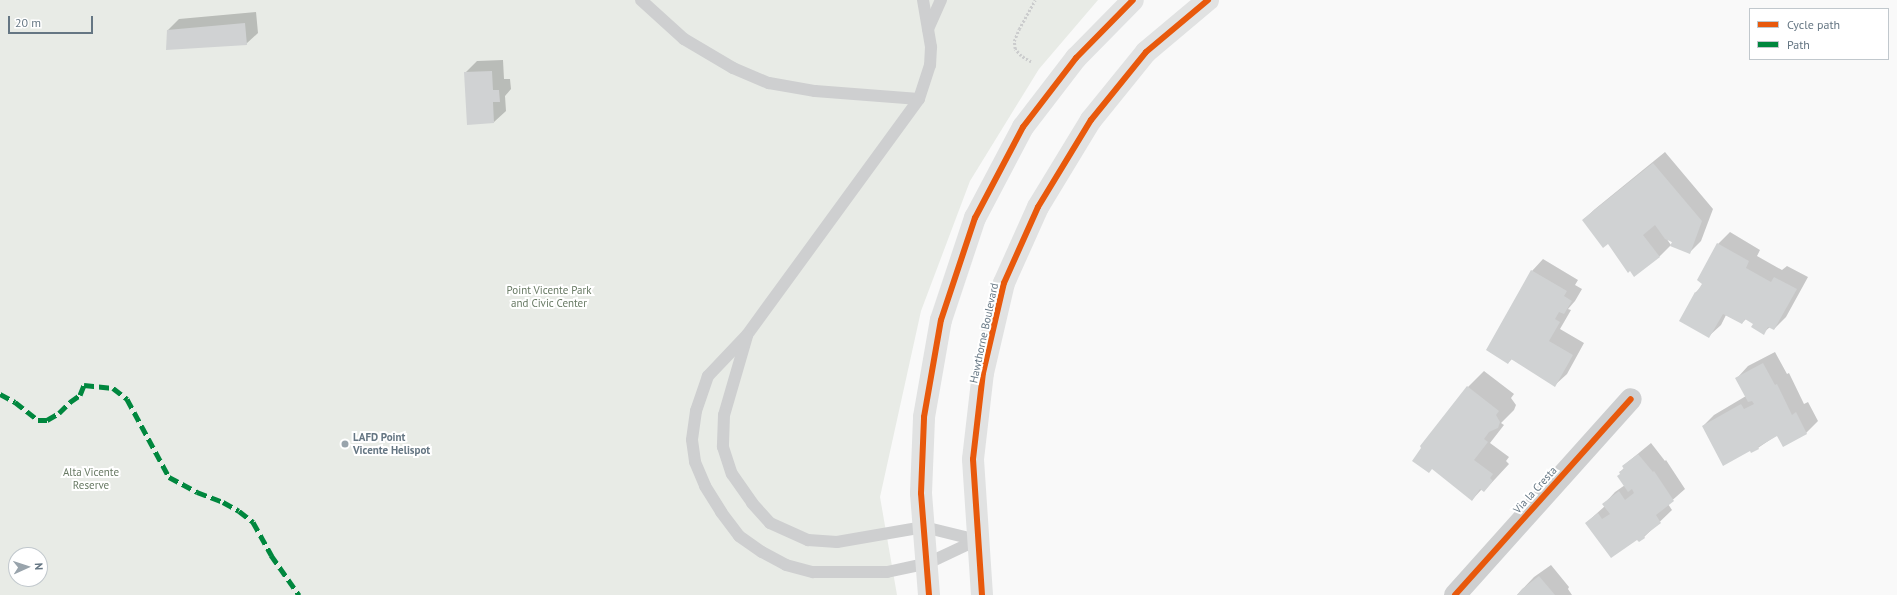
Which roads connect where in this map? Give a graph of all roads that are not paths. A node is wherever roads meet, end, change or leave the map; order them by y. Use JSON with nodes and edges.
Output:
{"nodes":[{"id":1,"x":641,"y":0,"type":"edge"},
{"id":2,"x":923,"y":0,"type":"edge"},
{"id":3,"x":941,"y":0,"type":"edge"},
{"id":4,"x":1133,"y":0,"type":"edge"},
{"id":5,"x":1208,"y":0,"type":"edge"},
{"id":6,"x":928,"y":29,"type":"junction"},
{"id":7,"x":919,"y":99,"type":"junction"},
{"id":8,"x":747,"y":335,"type":"junction"},
{"id":9,"x":1631,"y":399,"type":"dead end"},
{"id":10,"x":924,"y":527,"type":"junction"},
{"id":11,"x":977,"y":540,"type":"junction"},
{"id":12,"x":926,"y":564,"type":"junction"},
{"id":13,"x":929,"y":595,"type":"edge"},
{"id":14,"x":982,"y":595,"type":"edge"},
{"id":15,"x":1455,"y":595,"type":"edge"}],
"edges":[{"from":1,"to":7,"type":"lane"},
{"from":2,"to":6,"type":"lane"},
{"from":3,"to":6,"type":"lane"},
{"from":4,"to":10,"type":"main road"},
{"from":5,"to":11,"type":"main road","name":"Hawthorne Boulevard"},
{"from":6,"to":7,"type":"lane"},
{"from":7,"to":8,"type":"lane"},
{"from":8,"to":10,"type":"lane"},
{"from":8,"to":12,"type":"lane"},
{"from":9,"to":15,"type":"street","name":"Via la Cresta"},
{"from":10,"to":11,"type":"lane"},
{"from":10,"to":12,"type":"main road"},
{"from":11,"to":12,"type":"lane"},
{"from":11,"to":14,"type":"main road","name":"Hawthorne Boulevard"},
{"from":12,"to":13,"type":"main road"}]}
